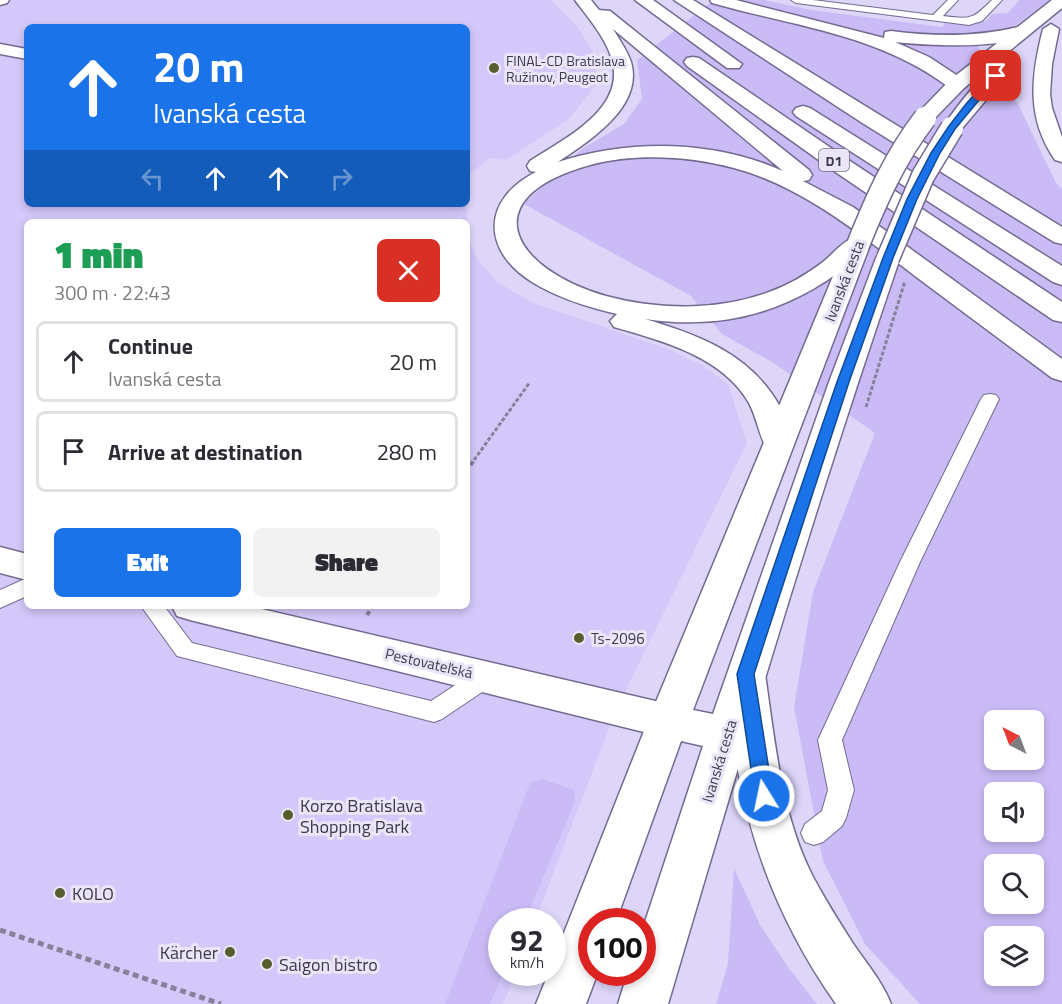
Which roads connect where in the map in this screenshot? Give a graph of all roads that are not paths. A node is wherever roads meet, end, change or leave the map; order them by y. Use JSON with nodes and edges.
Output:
{"nodes":[{"id":1,"x":585,"y":0,"type":"edge"},
{"id":2,"x":610,"y":0,"type":"edge"},
{"id":3,"x":643,"y":0,"type":"edge"},
{"id":4,"x":682,"y":0,"type":"edge"},
{"id":5,"x":718,"y":0,"type":"edge"},
{"id":6,"x":796,"y":0,"type":"edge"},
{"id":7,"x":953,"y":0,"type":"edge"},
{"id":8,"x":997,"y":0,"type":"edge"},
{"id":9,"x":1062,"y":0,"type":"edge"},
{"id":10,"x":935,"y":19,"type":"junction"},
{"id":11,"x":1056,"y":24,"type":"edge"},
{"id":12,"x":830,"y":28,"type":"junction"},
{"id":13,"x":1022,"y":31,"type":"junction"},
{"id":14,"x":0,"y":49,"type":"edge"},
{"id":15,"x":24,"y":53,"type":"edge"},
{"id":16,"x":753,"y":78,"type":"dead end"},
{"id":17,"x":957,"y":84,"type":"junction"},
{"id":18,"x":791,"y":104,"type":"dead end"},
{"id":19,"x":968,"y":106,"type":"junction"},
{"id":20,"x":1062,"y":156,"type":"edge"},
{"id":21,"x":509,"y":195,"type":"junction"},
{"id":22,"x":856,"y":233,"type":"junction"},
{"id":23,"x":1062,"y":237,"type":"edge"},
{"id":24,"x":1062,"y":277,"type":"edge"},
{"id":25,"x":1062,"y":314,"type":"edge"},
{"id":26,"x":1062,"y":372,"type":"edge"},
{"id":27,"x":990,"y":399,"type":"dead end"},
{"id":28,"x":779,"y":444,"type":"junction"},
{"id":29,"x":0,"y":561,"type":"edge"},
{"id":30,"x":24,"y":566,"type":"edge"},
{"id":31,"x":24,"y":588,"type":"edge"},
{"id":32,"x":0,"y":600,"type":"edge"},
{"id":33,"x":154,"y":609,"type":"edge"},
{"id":34,"x":203,"y":609,"type":"edge"},
{"id":35,"x":746,"y":674,"type":"junction"},
{"id":36,"x":486,"y":677,"type":"junction"},
{"id":37,"x":668,"y":720,"type":"junction"},
{"id":38,"x":728,"y":735,"type":"junction"},
{"id":39,"x":814,"y":833,"type":"dead end"},
{"id":40,"x":598,"y":908,"type":"edge"},
{"id":41,"x":578,"y":960,"type":"edge"},
{"id":42,"x":561,"y":1004,"type":"edge"},
{"id":43,"x":643,"y":1004,"type":"edge"},
{"id":44,"x":866,"y":1004,"type":"edge"}],
"edges":[{"from":1,"to":21,"type":"main road"},
{"from":1,"to":22,"type":"main road"},
{"from":2,"to":25,"type":"main road","number":"D1"},
{"from":3,"to":16,"type":"main road"},
{"from":4,"to":23,"type":"main road"},
{"from":5,"to":12,"type":"main road"},
{"from":6,"to":10,"type":"lane"},
{"from":7,"to":10,"type":"lane"},
{"from":8,"to":10,"type":"lane"},
{"from":9,"to":13,"type":"main road","name":"Ivanská cesta"},
{"from":11,"to":19,"type":"main road","name":"Ivanská cesta"},
{"from":11,"to":20,"type":"main road"},
{"from":12,"to":13,"type":"main road"},
{"from":12,"to":17,"type":"main road"},
{"from":13,"to":17,"type":"main road","name":"Ivanská cesta"},
{"from":14,"to":15,"type":"main road"},
{"from":17,"to":19,"type":"main road"},
{"from":17,"to":22,"type":"main road","name":"Ivanská cesta","bridge":true},
{"from":18,"to":24,"type":"main road","number":"D1"},
{"from":19,"to":35,"type":"main road","name":"Ivanská cesta","bridge":true},
{"from":21,"to":22,"type":"main road"},
{"from":21,"to":22,"type":"main road"},
{"from":21,"to":28,"type":"main road"},
{"from":22,"to":26,"type":"main road"},
{"from":22,"to":28,"type":"main road","name":"Ivanská cesta"},
{"from":27,"to":39,"type":"lane"},
{"from":28,"to":37,"type":"main road","name":"Ivanská cesta"},
{"from":29,"to":30,"type":"main road"},
{"from":31,"to":32,"type":"lane"},
{"from":33,"to":36,"type":"lane"},
{"from":34,"to":36,"type":"main road","name":"Pestovateľská"},
{"from":35,"to":38,"type":"main road","name":"Ivanská cesta"},
{"from":35,"to":44,"type":"main road"},
{"from":36,"to":37,"type":"main road","name":"Pestovateľská"},
{"from":37,"to":38,"type":"main road","name":"Pestovateľská"},
{"from":37,"to":40,"type":"main road","name":"Ivanská cesta"},
{"from":38,"to":43,"type":"main road","name":"Ivanská cesta"},
{"from":41,"to":42,"type":"main road","name":"Ivanská cesta"}]}
